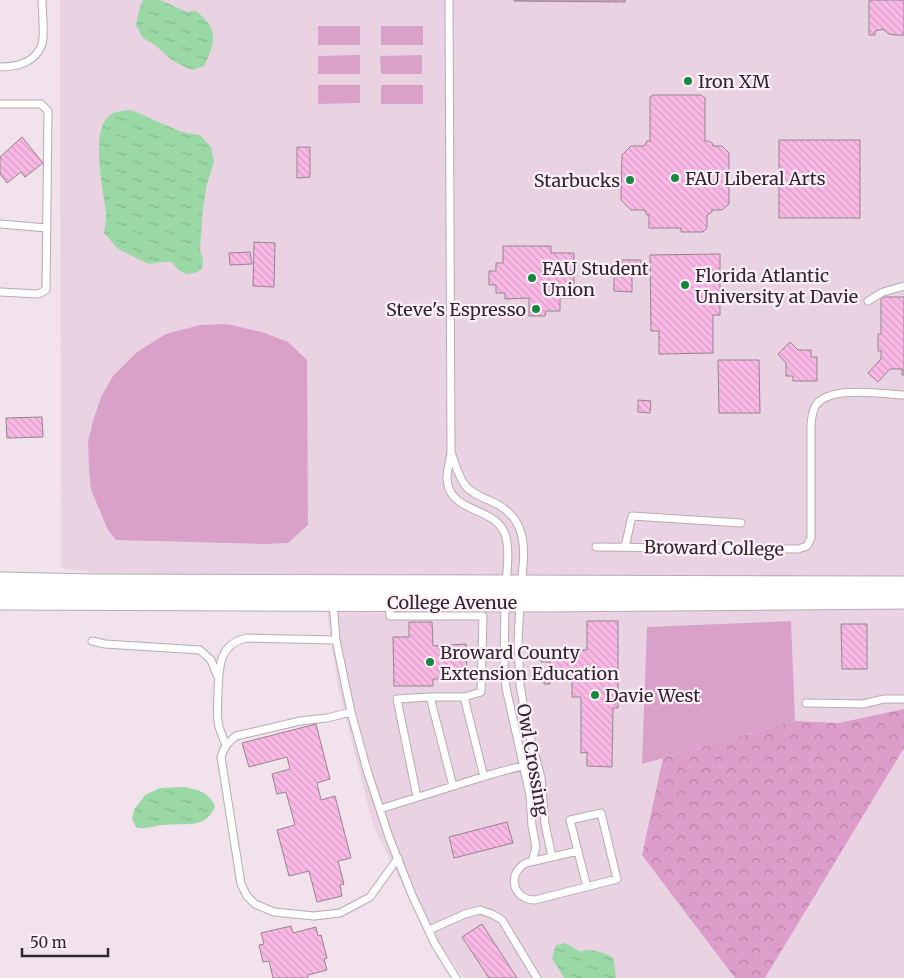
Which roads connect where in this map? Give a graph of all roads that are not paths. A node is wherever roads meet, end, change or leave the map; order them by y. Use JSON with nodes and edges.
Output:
{"nodes":[{"id":1,"x":42,"y":0,"type":"edge"},
{"id":2,"x":449,"y":0,"type":"edge"},
{"id":3,"x":0,"y":67,"type":"edge"},
{"id":4,"x":0,"y":104,"type":"edge"},
{"id":5,"x":0,"y":224,"type":"edge"},
{"id":6,"x":47,"y":228,"type":"junction"},
{"id":7,"x":904,"y":286,"type":"edge"},
{"id":8,"x":0,"y":292,"type":"edge"},
{"id":9,"x":868,"y":301,"type":"dead end"},
{"id":10,"x":904,"y":395,"type":"edge"},
{"id":11,"x":451,"y":452,"type":"junction"},
{"id":12,"x":741,"y":522,"type":"dead end"},
{"id":13,"x":596,"y":547,"type":"dead end"},
{"id":14,"x":626,"y":547,"type":"junction"},
{"id":15,"x":0,"y":582,"type":"edge"},
{"id":16,"x":302,"y":584,"type":"junction"},
{"id":17,"x":904,"y":586,"type":"edge"},
{"id":18,"x":513,"y":593,"type":"junction"},
{"id":19,"x":904,"y":599,"type":"edge"},
{"id":20,"x":0,"y":600,"type":"edge"},
{"id":21,"x":389,"y":601,"type":"junction"},
{"id":22,"x":334,"y":602,"type":"junction"},
{"id":23,"x":336,"y":640,"type":"junction"},
{"id":24,"x":92,"y":641,"type":"dead end"},
{"id":25,"x":219,"y":678,"type":"junction"},
{"id":26,"x":430,"y":697,"type":"junction"},
{"id":27,"x":464,"y":697,"type":"junction"},
{"id":28,"x":904,"y":699,"type":"edge"},
{"id":29,"x":806,"y":703,"type":"dead end"},
{"id":30,"x":351,"y":712,"type":"junction"},
{"id":31,"x":226,"y":746,"type":"junction"},
{"id":32,"x":536,"y":762,"type":"junction"},
{"id":33,"x":524,"y":765,"type":"junction"},
{"id":34,"x":484,"y":777,"type":"junction"},
{"id":35,"x":453,"y":786,"type":"junction"},
{"id":36,"x":417,"y":796,"type":"junction"},
{"id":37,"x":380,"y":809,"type":"junction"},
{"id":38,"x":578,"y":851,"type":"junction"},
{"id":39,"x":552,"y":857,"type":"junction"},
{"id":40,"x":398,"y":858,"type":"junction"},
{"id":41,"x":532,"y":861,"type":"junction"},
{"id":42,"x":587,"y":887,"type":"junction"},
{"id":43,"x":429,"y":930,"type":"junction"},
{"id":44,"x":453,"y":977,"type":"edge"},
{"id":45,"x":537,"y":978,"type":"edge"}],
"edges":[{"from":1,"to":3,"type":"lane"},
{"from":2,"to":11,"type":"lane"},
{"from":4,"to":6,"type":"lane"},
{"from":5,"to":6,"type":"lane"},
{"from":6,"to":8,"type":"lane"},
{"from":7,"to":9,"type":"lane"},
{"from":10,"to":14,"type":"lane","name":"Broward College"},
{"from":11,"to":18,"type":"lane"},
{"from":11,"to":18,"type":"lane"},
{"from":12,"to":14,"type":"lane"},
{"from":13,"to":14,"type":"lane","name":"Broward College"},
{"from":15,"to":16,"type":"street","name":"College Avenue"},
{"from":16,"to":18,"type":"street","name":"College Avenue"},
{"from":16,"to":22,"type":"lane"},
{"from":17,"to":18,"type":"street","name":"College Avenue"},
{"from":18,"to":19,"type":"street","name":"College Avenue"},
{"from":18,"to":21,"type":"street","name":"College Avenue"},
{"from":18,"to":32,"type":"lane","name":"Owl Crossing"},
{"from":18,"to":33,"type":"lane","name":"Owl Crossing"},
{"from":20,"to":22,"type":"street","name":"College Avenue"},
{"from":21,"to":22,"type":"street","name":"College Avenue"},
{"from":21,"to":27,"type":"lane"},
{"from":22,"to":23,"type":"lane"},
{"from":23,"to":25,"type":"lane"},
{"from":23,"to":30,"type":"lane"},
{"from":24,"to":25,"type":"lane"},
{"from":25,"to":31,"type":"lane"},
{"from":26,"to":27,"type":"lane"},
{"from":26,"to":35,"type":"lane"},
{"from":26,"to":36,"type":"lane"},
{"from":27,"to":34,"type":"lane"},
{"from":28,"to":29,"type":"lane"},
{"from":30,"to":31,"type":"lane"},
{"from":30,"to":37,"type":"lane"},
{"from":31,"to":40,"type":"lane"},
{"from":32,"to":33,"type":"lane"},
{"from":32,"to":39,"type":"lane","name":"Owl Crossing"},
{"from":33,"to":34,"type":"lane"},
{"from":33,"to":41,"type":"lane","name":"Owl Crossing"},
{"from":34,"to":35,"type":"lane"},
{"from":35,"to":36,"type":"lane"},
{"from":36,"to":37,"type":"lane"},
{"from":37,"to":40,"type":"lane"},
{"from":38,"to":39,"type":"lane"},
{"from":38,"to":42,"type":"lane"},
{"from":38,"to":42,"type":"lane"},
{"from":39,"to":41,"type":"lane"},
{"from":40,"to":43,"type":"lane"},
{"from":41,"to":42,"type":"lane"},
{"from":43,"to":44,"type":"lane"},
{"from":43,"to":45,"type":"lane"}]}
